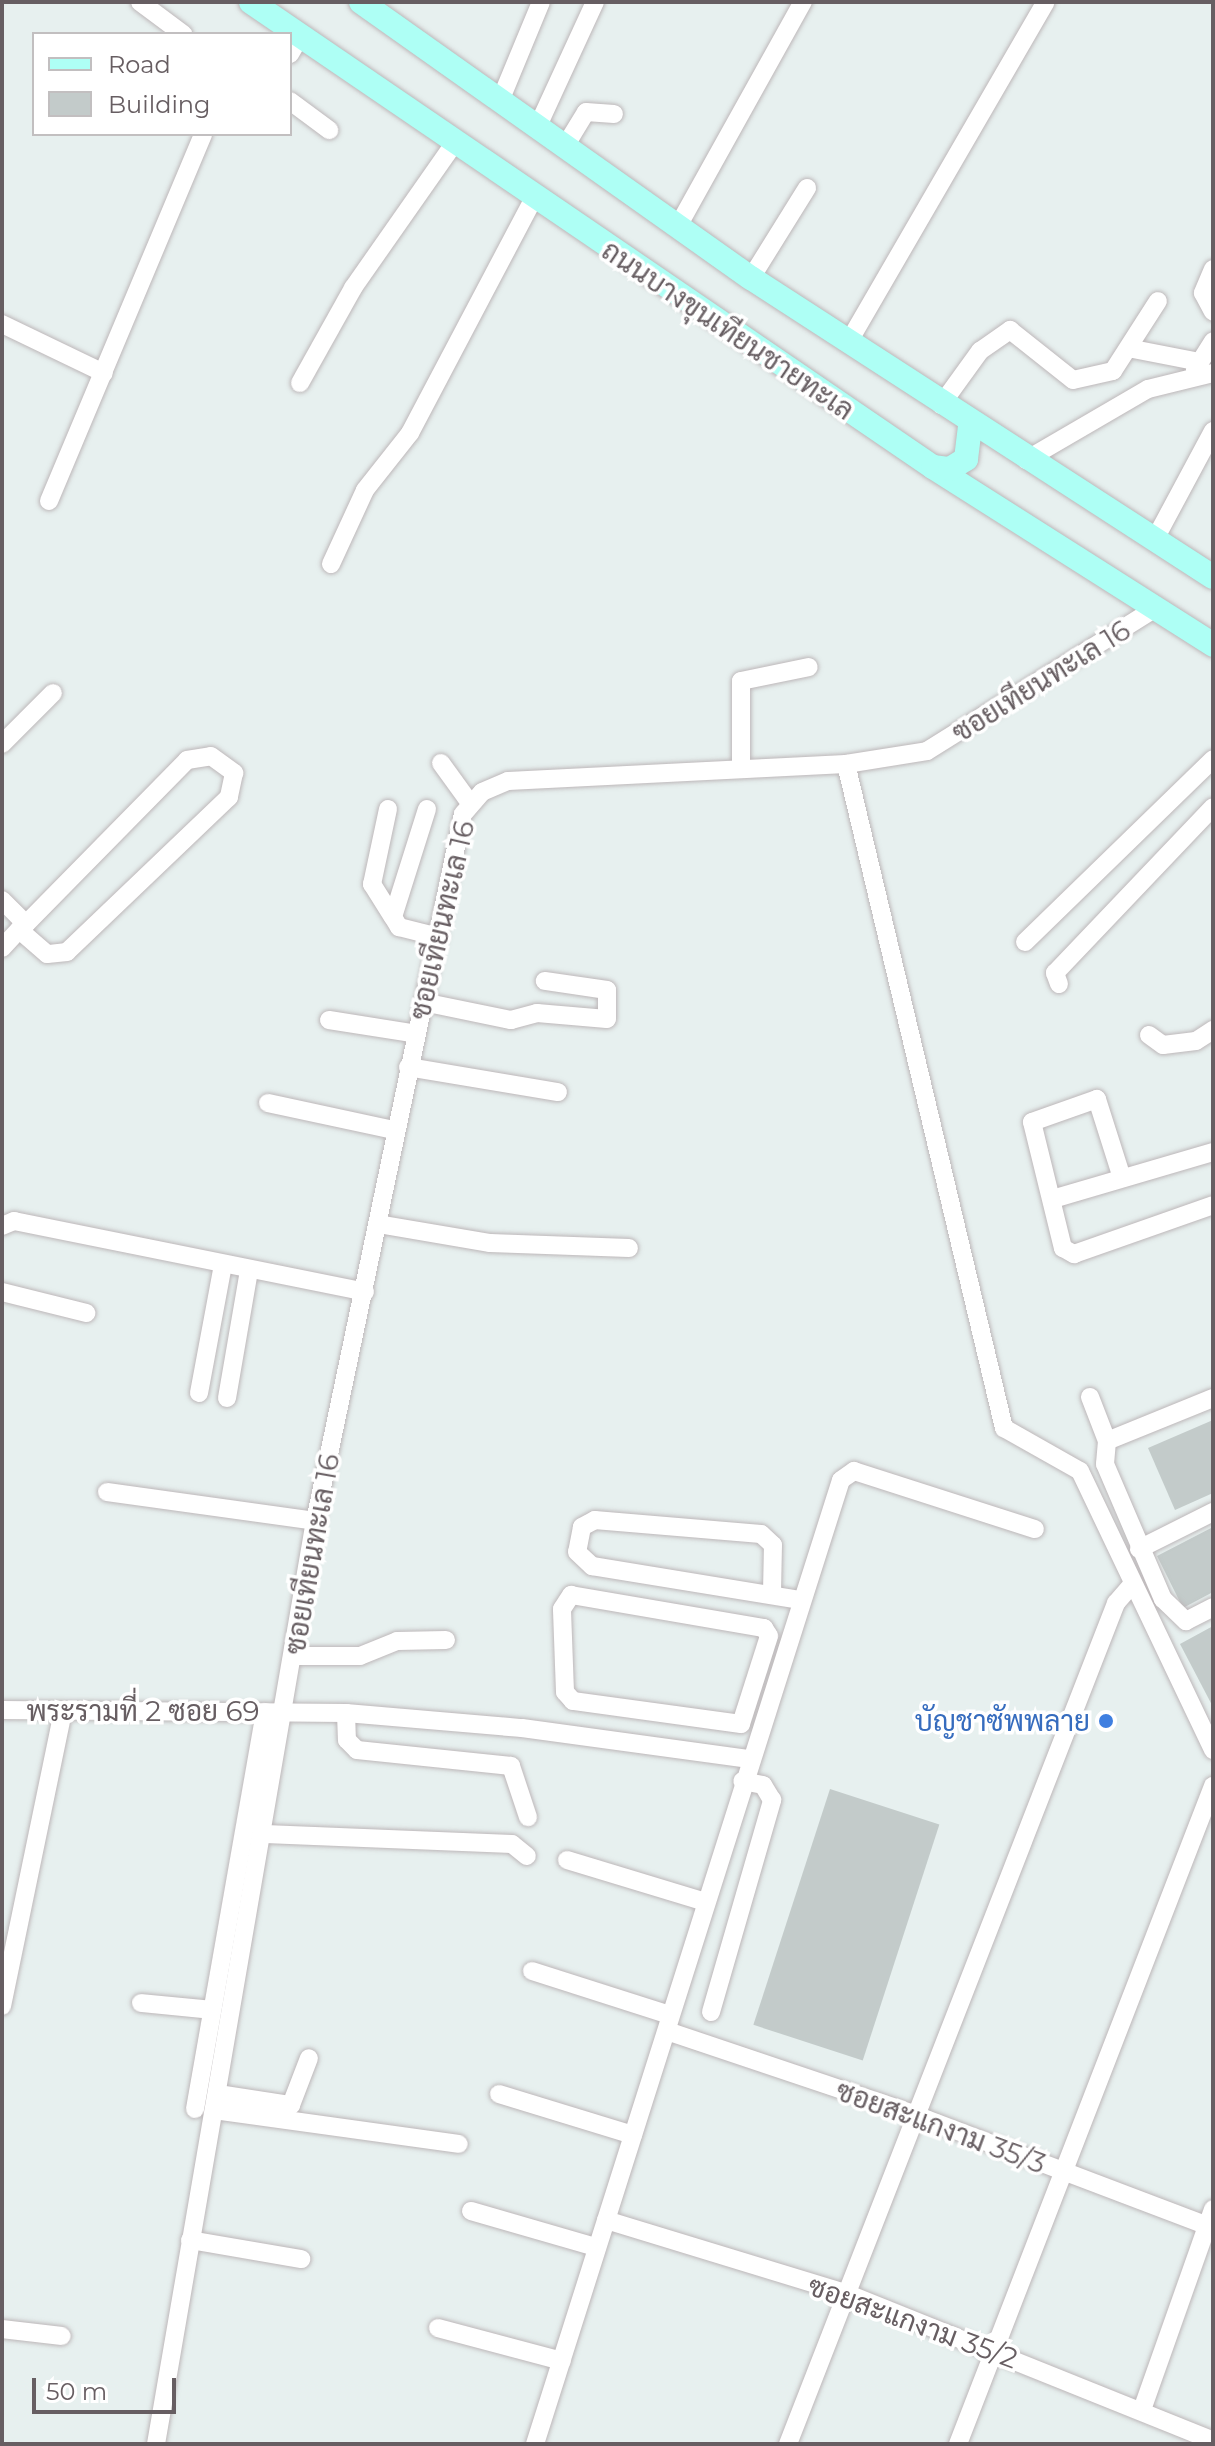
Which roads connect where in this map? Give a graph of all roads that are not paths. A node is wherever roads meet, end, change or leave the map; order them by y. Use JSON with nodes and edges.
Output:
{"nodes":[{"id":1,"x":140,"y":2,"type":"edge"},
{"id":2,"x":251,"y":2,"type":"edge"},
{"id":3,"x":361,"y":2,"type":"edge"},
{"id":4,"x":541,"y":2,"type":"edge"},
{"id":5,"x":595,"y":2,"type":"edge"},
{"id":6,"x":803,"y":2,"type":"edge"},
{"id":7,"x":1046,"y":2,"type":"edge"},
{"id":8,"x":180,"y":32,"type":"edge"},
{"id":9,"x":282,"y":32,"type":"edge"},
{"id":10,"x":295,"y":45,"type":"edge"},
{"id":11,"x":500,"y":101,"type":"junction"},
{"id":12,"x":292,"y":102,"type":"edge"},
{"id":13,"x":614,"y":114,"type":"dead end"},
{"id":14,"x":537,"y":128,"type":"junction"},
{"id":15,"x":329,"y":130,"type":"dead end"},
{"id":16,"x":202,"y":136,"type":"edge"},
{"id":17,"x":454,"y":144,"type":"junction"},
{"id":18,"x":564,"y":148,"type":"junction"},
{"id":19,"x":807,"y":188,"type":"dead end"},
{"id":20,"x":533,"y":200,"type":"junction"},
{"id":21,"x":677,"y":228,"type":"junction"},
{"id":22,"x":1213,"y":269,"type":"edge"},
{"id":23,"x":751,"y":278,"type":"junction"},
{"id":24,"x":1158,"y":301,"type":"dead end"},
{"id":25,"x":1213,"y":312,"type":"edge"},
{"id":26,"x":2,"y":324,"type":"edge"},
{"id":27,"x":1213,"y":341,"type":"edge"},
{"id":28,"x":848,"y":343,"type":"junction"},
{"id":29,"x":1133,"y":349,"type":"junction"},
{"id":30,"x":1201,"y":370,"type":"edge"},
{"id":31,"x":104,"y":373,"type":"junction"},
{"id":32,"x":300,"y":383,"type":"dead end"},
{"id":33,"x":941,"y":405,"type":"junction"},
{"id":34,"x":970,"y":424,"type":"junction"},
{"id":35,"x":1213,"y":431,"type":"edge"},
{"id":36,"x":1026,"y":460,"type":"junction"},
{"id":37,"x":933,"y":467,"type":"junction"},
{"id":38,"x":49,"y":501,"type":"dead end"},
{"id":39,"x":1154,"y":541,"type":"junction"},
{"id":40,"x":331,"y":564,"type":"dead end"},
{"id":41,"x":1213,"y":577,"type":"edge"},
{"id":42,"x":1156,"y":608,"type":"junction"},
{"id":43,"x":1213,"y":645,"type":"edge"},
{"id":44,"x":809,"y":667,"type":"dead end"},
{"id":45,"x":53,"y":693,"type":"dead end"},
{"id":46,"x":2,"y":744,"type":"edge"},
{"id":47,"x":1213,"y":759,"type":"edge"},
{"id":48,"x":441,"y":763,"type":"dead end"},
{"id":49,"x":846,"y":764,"type":"junction"},
{"id":50,"x":741,"y":766,"type":"junction"},
{"id":51,"x":470,"y":803,"type":"junction"},
{"id":52,"x":1213,"y":807,"type":"edge"},
{"id":53,"x":388,"y":809,"type":"dead end"},
{"id":54,"x":427,"y":809,"type":"dead end"},
{"id":55,"x":2,"y":900,"type":"edge"},
{"id":56,"x":393,"y":917,"type":"junction"},
{"id":57,"x":22,"y":927,"type":"junction"},
{"id":58,"x":439,"y":937,"type":"junction"},
{"id":59,"x":1025,"y":942,"type":"dead end"},
{"id":60,"x":2,"y":948,"type":"edge"},
{"id":61,"x":545,"y":981,"type":"dead end"},
{"id":62,"x":1059,"y":984,"type":"dead end"},
{"id":63,"x":423,"y":1002,"type":"junction"},
{"id":64,"x":329,"y":1020,"type":"dead end"},
{"id":65,"x":1213,"y":1030,"type":"edge"},
{"id":66,"x":417,"y":1034,"type":"junction"},
{"id":67,"x":1149,"y":1035,"type":"dead end"},
{"id":68,"x":408,"y":1067,"type":"junction"},
{"id":69,"x":558,"y":1092,"type":"dead end"},
{"id":70,"x":268,"y":1103,"type":"dead end"},
{"id":71,"x":394,"y":1130,"type":"junction"},
{"id":72,"x":1213,"y":1152,"type":"edge"},
{"id":73,"x":1122,"y":1178,"type":"junction"},
{"id":74,"x":1056,"y":1198,"type":"junction"},
{"id":75,"x":1213,"y":1205,"type":"edge"},
{"id":76,"x":378,"y":1224,"type":"junction"},
{"id":77,"x":2,"y":1226,"type":"edge"},
{"id":78,"x":629,"y":1248,"type":"dead end"},
{"id":79,"x":223,"y":1265,"type":"junction"},
{"id":80,"x":249,"y":1270,"type":"junction"},
{"id":81,"x":2,"y":1292,"type":"edge"},
{"id":82,"x":365,"y":1292,"type":"junction"},
{"id":83,"x":86,"y":1313,"type":"dead end"},
{"id":84,"x":199,"y":1393,"type":"dead end"},
{"id":85,"x":1090,"y":1397,"type":"dead end"},
{"id":86,"x":227,"y":1398,"type":"dead end"},
{"id":87,"x":1213,"y":1398,"type":"edge"},
{"id":88,"x":1107,"y":1441,"type":"junction"},
{"id":89,"x":107,"y":1492,"type":"dead end"},
{"id":90,"x":1213,"y":1512,"type":"edge"},
{"id":91,"x":315,"y":1521,"type":"junction"},
{"id":92,"x":1035,"y":1529,"type":"dead end"},
{"id":93,"x":1139,"y":1549,"type":"junction"},
{"id":94,"x":1130,"y":1587,"type":"junction"},
{"id":95,"x":772,"y":1592,"type":"junction"},
{"id":96,"x":799,"y":1600,"type":"junction"},
{"id":97,"x":1213,"y":1607,"type":"edge"},
{"id":98,"x":446,"y":1640,"type":"dead end"},
{"id":99,"x":293,"y":1656,"type":"junction"},
{"id":100,"x":2,"y":1710,"type":"edge"},
{"id":101,"x":63,"y":1711,"type":"junction"},
{"id":102,"x":265,"y":1712,"type":"junction"},
{"id":103,"x":284,"y":1712,"type":"junction"},
{"id":104,"x":346,"y":1713,"type":"junction"},
{"id":105,"x":687,"y":1719,"type":"junction"},
{"id":106,"x":682,"y":1748,"type":"junction"},
{"id":107,"x":1213,"y":1750,"type":"edge"},
{"id":108,"x":748,"y":1759,"type":"junction"},
{"id":109,"x":742,"y":1781,"type":"junction"},
{"id":110,"x":1213,"y":1786,"type":"edge"},
{"id":111,"x":528,"y":1817,"type":"dead end"},
{"id":112,"x":265,"y":1834,"type":"junction"},
{"id":113,"x":527,"y":1856,"type":"dead end"},
{"id":114,"x":567,"y":1860,"type":"dead end"},
{"id":115,"x":705,"y":1902,"type":"junction"},
{"id":116,"x":532,"y":1971,"type":"dead end"},
{"id":117,"x":141,"y":2003,"type":"dead end"},
{"id":118,"x":2,"y":2006,"type":"edge"},
{"id":119,"x":212,"y":2010,"type":"junction"},
{"id":120,"x":711,"y":2012,"type":"dead end"},
{"id":121,"x":668,"y":2023,"type":"junction"},
{"id":122,"x":309,"y":2058,"type":"dead end"},
{"id":123,"x":499,"y":2094,"type":"dead end"},
{"id":124,"x":216,"y":2102,"type":"junction"},
{"id":125,"x":195,"y":2109,"type":"dead end"},
{"id":126,"x":913,"y":2114,"type":"junction"},
{"id":127,"x":633,"y":2135,"type":"junction"},
{"id":128,"x":459,"y":2144,"type":"dead end"},
{"id":129,"x":1059,"y":2170,"type":"junction"},
{"id":130,"x":471,"y":2211,"type":"dead end"},
{"id":131,"x":606,"y":2220,"type":"junction"},
{"id":132,"x":1211,"y":2221,"type":"edge"},
{"id":133,"x":190,"y":2240,"type":"junction"},
{"id":134,"x":596,"y":2247,"type":"junction"},
{"id":135,"x":301,"y":2259,"type":"dead end"},
{"id":136,"x":848,"y":2294,"type":"junction"},
{"id":137,"x":438,"y":2328,"type":"dead end"},
{"id":138,"x":2,"y":2329,"type":"edge"},
{"id":139,"x":62,"y":2336,"type":"dead end"},
{"id":140,"x":991,"y":2350,"type":"junction"},
{"id":141,"x":562,"y":2361,"type":"junction"},
{"id":142,"x":1143,"y":2407,"type":"junction"},
{"id":143,"x":1213,"y":2441,"type":"edge"},
{"id":144,"x":156,"y":2444,"type":"edge"},
{"id":145,"x":535,"y":2444,"type":"edge"},
{"id":146,"x":788,"y":2444,"type":"edge"},
{"id":147,"x":958,"y":2444,"type":"edge"}],
"edges":[{"from":1,"to":8,"type":"street"},
{"from":2,"to":9,"type":"main road","name":"ถนนบางขุนเทียนชายทะเล"},
{"from":3,"to":11,"type":"main road","name":"ถนนบางขุนเทียนชายทะเล"},
{"from":4,"to":11,"type":"street"},
{"from":5,"to":14,"type":"street"},
{"from":6,"to":21,"type":"street"},
{"from":7,"to":28,"type":"street"},
{"from":10,"to":17,"type":"main road","name":"ถนนบางขุนเทียนชายทะเล"},
{"from":11,"to":14,"type":"main road","name":"ถนนบางขุนเทียนชายทะเล"},
{"from":12,"to":15,"type":"street"},
{"from":13,"to":18,"type":"street"},
{"from":14,"to":18,"type":"main road","name":"ถนนบางขุนเทียนชายทะเล"},
{"from":16,"to":31,"type":"street"},
{"from":17,"to":20,"type":"main road","name":"ถนนบางขุนเทียนชายทะเล"},
{"from":17,"to":32,"type":"street"},
{"from":18,"to":21,"type":"main road","name":"ถนนบางขุนเทียนชายทะเล"},
{"from":19,"to":23,"type":"street"},
{"from":20,"to":37,"type":"main road","name":"ถนนบางขุนเทียนชายทะเล"},
{"from":20,"to":40,"type":"street"},
{"from":21,"to":23,"type":"main road","name":"ถนนบางขุนเทียนชายทะเล"},
{"from":22,"to":25,"type":"street"},
{"from":23,"to":28,"type":"main road","name":"ถนนบางขุนเทียนชายทะเล"},
{"from":24,"to":29,"type":"street"},
{"from":26,"to":31,"type":"street"},
{"from":27,"to":30,"type":"street"},
{"from":28,"to":33,"type":"main road","name":"ถนนบางขุนเทียนชายทะเล"},
{"from":29,"to":30,"type":"street"},
{"from":29,"to":33,"type":"street"},
{"from":30,"to":36,"type":"street"},
{"from":31,"to":38,"type":"street"},
{"from":33,"to":34,"type":"main road","name":"ถนนบางขุนเทียนชายทะเล"},
{"from":34,"to":36,"type":"main road","name":"ถนนบางขุนเทียนชายทะเล"},
{"from":34,"to":37,"type":"main road"},
{"from":35,"to":39,"type":"street"},
{"from":36,"to":39,"type":"main road","name":"ถนนบางขุนเทียนชายทะเล"},
{"from":37,"to":42,"type":"main road","name":"ถนนบางขุนเทียนชายทะเล"},
{"from":39,"to":41,"type":"main road","name":"ถนนบางขุนเทียนชายทะเล"},
{"from":42,"to":43,"type":"main road","name":"ถนนบางขุนเทียนชายทะเล"},
{"from":42,"to":49,"type":"street","name":"ซอยเทียนทะเล 16"},
{"from":44,"to":50,"type":"street"},
{"from":45,"to":46,"type":"street"},
{"from":47,"to":59,"type":"street"},
{"from":48,"to":51,"type":"street"},
{"from":49,"to":50,"type":"street","name":"ซอยเทียนทะเล 16"},
{"from":49,"to":94,"type":"street"},
{"from":50,"to":51,"type":"street","name":"ซอยเทียนทะเล 16"},
{"from":51,"to":58,"type":"street","name":"ซอยเทียนทะเล 16"},
{"from":52,"to":62,"type":"street"},
{"from":53,"to":56,"type":"street"},
{"from":54,"to":56,"type":"street"},
{"from":55,"to":57,"type":"street"},
{"from":56,"to":58,"type":"street"},
{"from":57,"to":57,"type":"street"},
{"from":57,"to":60,"type":"street"},
{"from":58,"to":63,"type":"street","name":"ซอยเทียนทะเล 16"},
{"from":61,"to":63,"type":"street"},
{"from":63,"to":66,"type":"street","name":"ซอยเทียนทะเล 16"},
{"from":64,"to":66,"type":"street"},
{"from":65,"to":67,"type":"street"},
{"from":66,"to":68,"type":"street","name":"ซอยเทียนทะเล 16"},
{"from":68,"to":69,"type":"street"},
{"from":68,"to":71,"type":"street","name":"ซอยเทียนทะเล 16"},
{"from":70,"to":71,"type":"street"},
{"from":71,"to":76,"type":"street","name":"ซอยเทียนทะเล 16"},
{"from":72,"to":73,"type":"street"},
{"from":73,"to":74,"type":"street"},
{"from":73,"to":74,"type":"street"},
{"from":74,"to":75,"type":"street"},
{"from":76,"to":78,"type":"street"},
{"from":76,"to":82,"type":"street","name":"ซอยเทียนทะเล 16"},
{"from":77,"to":79,"type":"street"},
{"from":79,"to":80,"type":"street"},
{"from":79,"to":84,"type":"street"},
{"from":80,"to":82,"type":"street"},
{"from":80,"to":86,"type":"street"},
{"from":81,"to":83,"type":"street"},
{"from":82,"to":91,"type":"street","name":"ซอยเทียนทะเล 16"},
{"from":85,"to":88,"type":"street"},
{"from":87,"to":88,"type":"street"},
{"from":88,"to":93,"type":"street"},
{"from":89,"to":91,"type":"street"},
{"from":90,"to":93,"type":"street"},
{"from":91,"to":99,"type":"street","name":"ซอยเทียนทะเล 16"},
{"from":92,"to":96,"type":"street"},
{"from":93,"to":97,"type":"street"},
{"from":94,"to":107,"type":"street"},
{"from":94,"to":126,"type":"street"},
{"from":95,"to":95,"type":"street"},
{"from":95,"to":96,"type":"street"},
{"from":96,"to":108,"type":"street"},
{"from":98,"to":99,"type":"street"},
{"from":99,"to":103,"type":"street","name":"ซอยเทียนทะเล 16"},
{"from":100,"to":101,"type":"street","name":"พระรามที่ 2 ซอย 69"},
{"from":101,"to":102,"type":"street","name":"พระรามที่ 2 ซอย 69"},
{"from":101,"to":118,"type":"street"},
{"from":102,"to":103,"type":"street","name":"พระรามที่ 2 ซอย 69"},
{"from":102,"to":119,"type":"street"},
{"from":103,"to":104,"type":"street","name":"พระรามที่ 2 ซอย 69"},
{"from":103,"to":112,"type":"street","name":"ซอยเทียนทะเล 16"},
{"from":104,"to":106,"type":"street","name":"พระรามที่ 2 ซอย 69"},
{"from":104,"to":111,"type":"street"},
{"from":105,"to":105,"type":"street"},
{"from":105,"to":106,"type":"street"},
{"from":106,"to":108,"type":"street","name":"พระรามที่ 2 ซอย 69"},
{"from":108,"to":109,"type":"street"},
{"from":109,"to":115,"type":"street"},
{"from":109,"to":120,"type":"street"},
{"from":110,"to":129,"type":"street"},
{"from":112,"to":113,"type":"street"},
{"from":112,"to":124,"type":"street","name":"ซอยเทียนทะเล 16"},
{"from":114,"to":115,"type":"street"},
{"from":115,"to":121,"type":"street"},
{"from":116,"to":121,"type":"street","name":"ซอยสะแกงาม 35/3"},
{"from":117,"to":119,"type":"street"},
{"from":119,"to":125,"type":"street"},
{"from":121,"to":126,"type":"street","name":"ซอยสะแกงาม 35/3"},
{"from":121,"to":127,"type":"street"},
{"from":122,"to":124,"type":"street"},
{"from":123,"to":127,"type":"street"},
{"from":124,"to":128,"type":"street"},
{"from":124,"to":133,"type":"street","name":"ซอยเทียนทะเล 16"},
{"from":126,"to":129,"type":"street","name":"ซอยสะแกงาม 35/3"},
{"from":126,"to":136,"type":"street"},
{"from":127,"to":131,"type":"street"},
{"from":129,"to":132,"type":"street","name":"ซอยสะแกงาม 35/3"},
{"from":129,"to":140,"type":"street"},
{"from":130,"to":134,"type":"street"},
{"from":131,"to":134,"type":"street"},
{"from":131,"to":136,"type":"street","name":"ซอยสะแกงาม 35/2"},
{"from":132,"to":142,"type":"street"},
{"from":133,"to":135,"type":"street"},
{"from":133,"to":144,"type":"street","name":"ซอยเทียนทะเล 16"},
{"from":134,"to":141,"type":"street"},
{"from":136,"to":140,"type":"street","name":"ซอยสะแกงาม 35/2"},
{"from":136,"to":146,"type":"street"},
{"from":137,"to":141,"type":"street"},
{"from":138,"to":139,"type":"street"},
{"from":140,"to":142,"type":"street","name":"ซอยสะแกงาม 35/2"},
{"from":140,"to":147,"type":"street"},
{"from":141,"to":145,"type":"street"},
{"from":142,"to":143,"type":"street","name":"ซอยสะแกงาม 35/2"}]}
